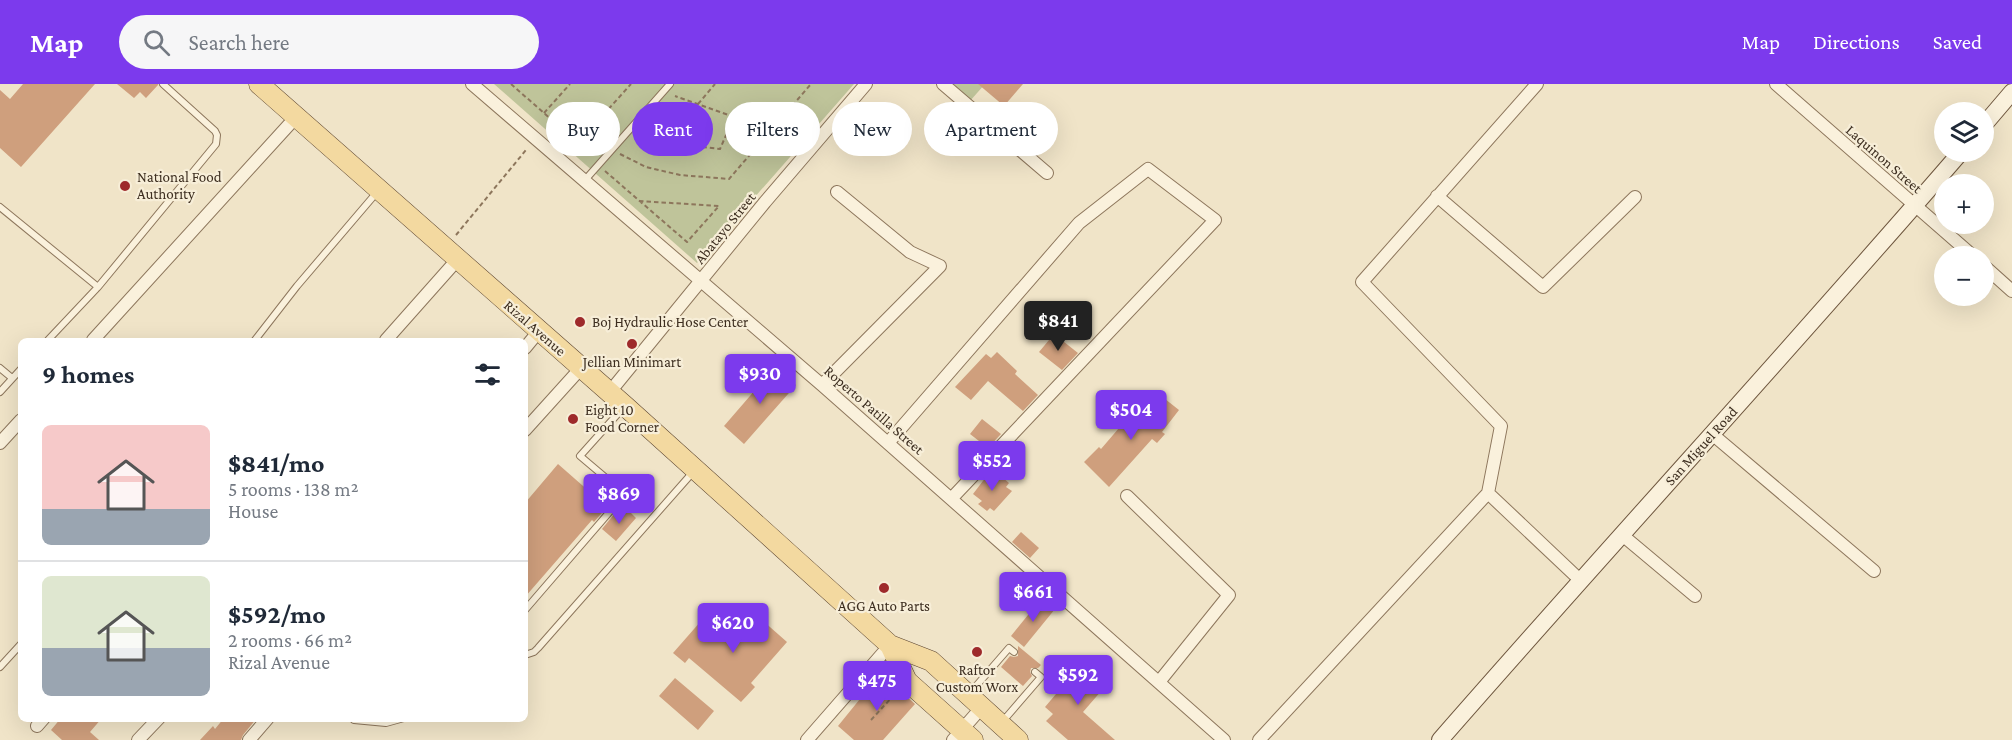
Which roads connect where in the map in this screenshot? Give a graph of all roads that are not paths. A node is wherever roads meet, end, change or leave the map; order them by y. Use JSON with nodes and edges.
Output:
{"nodes":[{"id":1,"x":163,"y":84,"type":"edge"},
{"id":2,"x":259,"y":84,"type":"edge"},
{"id":3,"x":472,"y":84,"type":"edge"},
{"id":4,"x":670,"y":84,"type":"edge"},
{"id":5,"x":866,"y":84,"type":"edge"},
{"id":6,"x":943,"y":84,"type":"edge"},
{"id":7,"x":1537,"y":84,"type":"edge"},
{"id":8,"x":1776,"y":84,"type":"edge"},
{"id":9,"x":2012,"y":92,"type":"edge"},
{"id":10,"x":1994,"y":113,"type":"edge"},
{"id":11,"x":296,"y":117,"type":"junction"},
{"id":12,"x":1952,"y":162,"type":"edge"},
{"id":13,"x":1047,"y":172,"type":"dead end"},
{"id":14,"x":585,"y":180,"type":"junction"},
{"id":15,"x":378,"y":190,"type":"junction"},
{"id":16,"x":837,"y":192,"type":"dead end"},
{"id":17,"x":1437,"y":196,"type":"junction"},
{"id":18,"x":1635,"y":197,"type":"dead end"},
{"id":19,"x":1915,"y":206,"type":"junction"},
{"id":20,"x":0,"y":207,"type":"edge"},
{"id":21,"x":1961,"y":246,"type":"edge"},
{"id":22,"x":451,"y":254,"type":"junction"},
{"id":23,"x":1994,"y":275,"type":"edge"},
{"id":24,"x":701,"y":281,"type":"junction"},
{"id":25,"x":99,"y":287,"type":"junction"},
{"id":26,"x":2012,"y":291,"type":"edge"},
{"id":27,"x":539,"y":332,"type":"junction"},
{"id":28,"x":50,"y":338,"type":"edge"},
{"id":29,"x":95,"y":338,"type":"edge"},
{"id":30,"x":257,"y":338,"type":"edge"},
{"id":31,"x":388,"y":338,"type":"edge"},
{"id":32,"x":528,"y":345,"type":"edge"},
{"id":33,"x":0,"y":368,"type":"edge"},
{"id":34,"x":581,"y":368,"type":"junction"},
{"id":35,"x":18,"y":372,"type":"edge"},
{"id":36,"x":12,"y":378,"type":"junction"},
{"id":37,"x":822,"y":385,"type":"junction"},
{"id":38,"x":0,"y":392,"type":"edge"},
{"id":39,"x":609,"y":393,"type":"junction"},
{"id":40,"x":625,"y":406,"type":"junction"},
{"id":41,"x":18,"y":423,"type":"edge"},
{"id":42,"x":528,"y":427,"type":"edge"},
{"id":43,"x":1712,"y":434,"type":"junction"},
{"id":44,"x":0,"y":443,"type":"edge"},
{"id":45,"x":888,"y":443,"type":"junction"},
{"id":46,"x":694,"y":470,"type":"junction"},
{"id":47,"x":1488,"y":493,"type":"junction"},
{"id":48,"x":1127,"y":496,"type":"dead end"},
{"id":49,"x":951,"y":499,"type":"junction"},
{"id":50,"x":1621,"y":534,"type":"junction"},
{"id":51,"x":1874,"y":571,"type":"dead end"},
{"id":52,"x":1580,"y":580,"type":"junction"},
{"id":53,"x":1695,"y":596,"type":"dead end"},
{"id":54,"x":528,"y":607,"type":"edge"},
{"id":55,"x":890,"y":645,"type":"junction"},
{"id":56,"x":18,"y":647,"type":"edge"},
{"id":57,"x":1014,"y":652,"type":"dead end"},
{"id":58,"x":528,"y":654,"type":"edge"},
{"id":59,"x":0,"y":667,"type":"edge"},
{"id":60,"x":1035,"y":672,"type":"dead end"},
{"id":61,"x":1159,"y":682,"type":"junction"},
{"id":62,"x":975,"y":701,"type":"junction"},
{"id":63,"x":155,"y":722,"type":"edge"},
{"id":64,"x":265,"y":722,"type":"edge"},
{"id":65,"x":364,"y":722,"type":"edge"},
{"id":66,"x":390,"y":722,"type":"edge"},
{"id":67,"x":1000,"y":723,"type":"junction"},
{"id":68,"x":963,"y":737,"type":"edge"},
{"id":69,"x":138,"y":740,"type":"edge"},
{"id":70,"x":249,"y":740,"type":"edge"},
{"id":71,"x":807,"y":740,"type":"edge"},
{"id":72,"x":1018,"y":740,"type":"edge"},
{"id":73,"x":1224,"y":740,"type":"edge"},
{"id":74,"x":1259,"y":740,"type":"edge"},
{"id":75,"x":1440,"y":740,"type":"edge"}],
"edges":[{"from":1,"to":25,"type":"lane"},
{"from":2,"to":11,"type":"main road","name":"Rizal Avenue"},
{"from":3,"to":14,"type":"street","name":"Roperto Patilla Street"},
{"from":4,"to":14,"type":"lane"},
{"from":5,"to":24,"type":"street","name":"Abatayo Street"},
{"from":6,"to":13,"type":"street"},
{"from":7,"to":17,"type":"street"},
{"from":8,"to":19,"type":"street","name":"Laquinon Street"},
{"from":9,"to":10,"type":"street"},
{"from":11,"to":15,"type":"main road","name":"Rizal Avenue"},
{"from":11,"to":29,"type":"street"},
{"from":12,"to":19,"type":"street","name":"San Miguel Road"},
{"from":14,"to":24,"type":"street","name":"Roperto Patilla Street"},
{"from":15,"to":22,"type":"main road","name":"Rizal Avenue"},
{"from":15,"to":30,"type":"lane"},
{"from":16,"to":37,"type":"street"},
{"from":17,"to":18,"type":"street"},
{"from":17,"to":47,"type":"street"},
{"from":19,"to":21,"type":"street","name":"Laquinon Street"},
{"from":19,"to":43,"type":"street","name":"San Miguel Road"},
{"from":20,"to":25,"type":"lane"},
{"from":22,"to":27,"type":"main road","name":"Rizal Avenue"},
{"from":22,"to":31,"type":"street"},
{"from":23,"to":26,"type":"street"},
{"from":24,"to":37,"type":"street","name":"Roperto Patilla Street"},
{"from":24,"to":39,"type":"street","name":"Abatayo Street"},
{"from":25,"to":28,"type":"lane"},
{"from":27,"to":32,"type":"street"},
{"from":27,"to":34,"type":"main road","name":"Rizal Avenue"},
{"from":33,"to":36,"type":"lane"},
{"from":34,"to":39,"type":"main road","name":"Rizal Avenue"},
{"from":34,"to":42,"type":"street"},
{"from":35,"to":36,"type":"lane"},
{"from":36,"to":38,"type":"lane"},
{"from":37,"to":45,"type":"street","name":"Roperto Patilla Street"},
{"from":39,"to":40,"type":"main road","name":"Rizal Avenue"},
{"from":40,"to":46,"type":"main road","name":"Rizal Avenue"},
{"from":40,"to":54,"type":"lane"},
{"from":41,"to":44,"type":"street"},
{"from":43,"to":50,"type":"street","name":"San Miguel Road"},
{"from":43,"to":51,"type":"street"},
{"from":45,"to":49,"type":"street","name":"Roperto Patilla Street"},
{"from":45,"to":49,"type":"street"},
{"from":46,"to":55,"type":"main road","name":"Rizal Avenue"},
{"from":46,"to":58,"type":"lane"},
{"from":47,"to":52,"type":"street"},
{"from":47,"to":74,"type":"street"},
{"from":48,"to":61,"type":"street"},
{"from":49,"to":61,"type":"street","name":"Roperto Patilla Street"},
{"from":50,"to":52,"type":"street","name":"San Miguel Road"},
{"from":50,"to":53,"type":"street"},
{"from":52,"to":75,"type":"street","name":"San Miguel Road"},
{"from":55,"to":62,"type":"main road","name":"Rizal Avenue"},
{"from":55,"to":68,"type":"main road","name":"Rizal Avenue"},
{"from":55,"to":71,"type":"street"},
{"from":56,"to":59,"type":"lane"},
{"from":57,"to":62,"type":"lane"},
{"from":60,"to":67,"type":"lane"},
{"from":61,"to":73,"type":"street","name":"Roperto Patilla Street"},
{"from":62,"to":67,"type":"main road","name":"Rizal Avenue"},
{"from":62,"to":68,"type":"street"},
{"from":63,"to":69,"type":"street"},
{"from":64,"to":70,"type":"street"},
{"from":65,"to":66,"type":"lane"},
{"from":67,"to":72,"type":"main road","name":"Rizal Avenue"}]}
